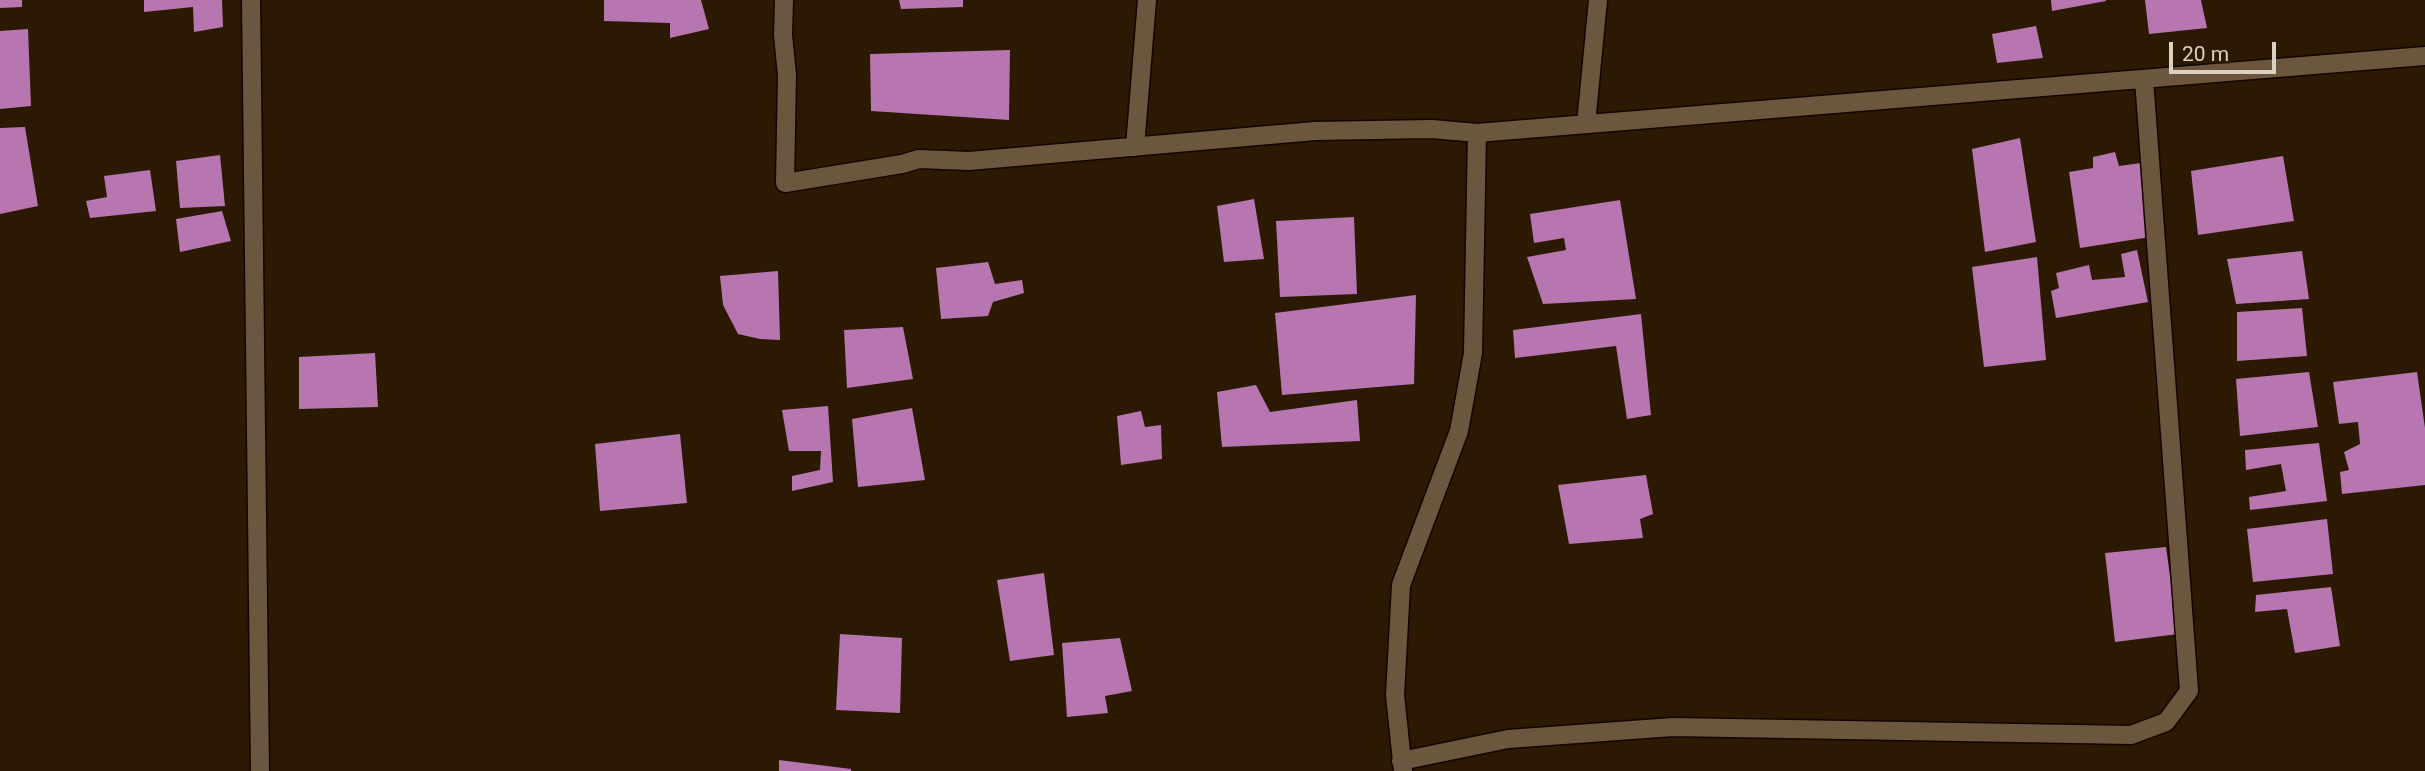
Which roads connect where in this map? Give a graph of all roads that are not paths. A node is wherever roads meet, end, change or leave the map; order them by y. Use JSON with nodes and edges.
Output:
{"nodes":[{"id":1,"x":251,"y":0,"type":"edge"},
{"id":2,"x":784,"y":0,"type":"edge"},
{"id":3,"x":1147,"y":0,"type":"edge"},
{"id":4,"x":1598,"y":0,"type":"edge"},
{"id":5,"x":2425,"y":57,"type":"edge"},
{"id":6,"x":2144,"y":79,"type":"junction"},
{"id":7,"x":1586,"y":124,"type":"junction"},
{"id":8,"x":1477,"y":133,"type":"junction"},
{"id":9,"x":1135,"y":147,"type":"junction"},
{"id":10,"x":1402,"y":766,"type":"edge"},
{"id":11,"x":260,"y":771,"type":"edge"}],
"edges":[{"from":1,"to":11,"type":"street"},
{"from":2,"to":9,"type":"street"},
{"from":3,"to":9,"type":"street"},
{"from":4,"to":7,"type":"street"},
{"from":5,"to":6,"type":"street"},
{"from":6,"to":7,"type":"street"},
{"from":6,"to":10,"type":"street"},
{"from":7,"to":8,"type":"street"},
{"from":8,"to":9,"type":"street"},
{"from":8,"to":10,"type":"street"}]}
